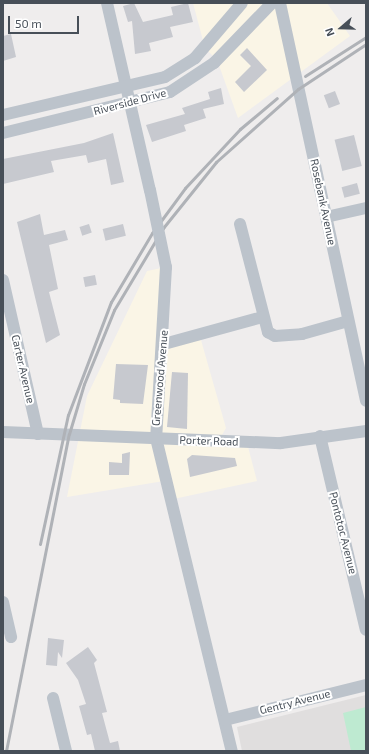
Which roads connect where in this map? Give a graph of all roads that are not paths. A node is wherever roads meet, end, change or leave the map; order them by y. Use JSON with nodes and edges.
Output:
{"nodes":[{"id":1,"x":107,"y":3,"type":"edge"},
{"id":2,"x":242,"y":3,"type":"edge"},
{"id":3,"x":272,"y":3,"type":"edge"},
{"id":4,"x":280,"y":3,"type":"edge"},
{"id":5,"x":224,"y":26,"type":"junction"},
{"id":6,"x":238,"y":38,"type":"junction"},
{"id":7,"x":125,"y":88,"type":"junction"},
{"id":8,"x":129,"y":104,"type":"junction"},
{"id":9,"x":32,"y":109,"type":"junction"},
{"id":10,"x":3,"y":115,"type":"edge"},
{"id":11,"x":35,"y":125,"type":"junction"},
{"id":12,"x":3,"y":133,"type":"edge"},
{"id":13,"x":366,"y":208,"type":"edge"},
{"id":14,"x":326,"y":217,"type":"junction"},
{"id":15,"x":240,"y":224,"type":"dead end"},
{"id":16,"x":3,"y":280,"type":"edge"},
{"id":17,"x":263,"y":317,"type":"junction"},
{"id":18,"x":348,"y":321,"type":"junction"},
{"id":19,"x":164,"y":344,"type":"junction"},
{"id":20,"x":366,"y":401,"type":"edge"},
{"id":21,"x":366,"y":431,"type":"edge"},
{"id":22,"x":3,"y":432,"type":"edge"},
{"id":23,"x":38,"y":434,"type":"junction"},
{"id":24,"x":320,"y":436,"type":"junction"},
{"id":25,"x":156,"y":438,"type":"junction"},
{"id":26,"x":3,"y":602,"type":"edge"},
{"id":27,"x":366,"y":630,"type":"edge"},
{"id":28,"x":11,"y":637,"type":"dead end"},
{"id":29,"x":366,"y":685,"type":"edge"},
{"id":30,"x":53,"y":698,"type":"dead end"},
{"id":31,"x":225,"y":720,"type":"junction"},
{"id":32,"x":66,"y":751,"type":"edge"},
{"id":33,"x":232,"y":751,"type":"edge"}],
"edges":[{"from":1,"to":7,"type":"street","name":"Greenwood Avenue"},
{"from":2,"to":5,"type":"street","name":"Riverside Drive"},
{"from":3,"to":6,"type":"street","name":"Riverside Drive"},
{"from":4,"to":14,"type":"street","name":"Rosebank Avenue"},
{"from":5,"to":6,"type":"street"},
{"from":5,"to":7,"type":"street","name":"Riverside Drive"},
{"from":6,"to":8,"type":"street","name":"Riverside Drive"},
{"from":7,"to":8,"type":"street","name":"Greenwood Avenue"},
{"from":7,"to":9,"type":"street","name":"Riverside Drive"},
{"from":8,"to":11,"type":"street","name":"Riverside Drive"},
{"from":8,"to":19,"type":"street","name":"Greenwood Avenue","bridge":true},
{"from":9,"to":10,"type":"street","name":"Riverside Drive"},
{"from":9,"to":11,"type":"street"},
{"from":11,"to":12,"type":"street","name":"Riverside Drive"},
{"from":13,"to":14,"type":"street"},
{"from":14,"to":18,"type":"street","name":"Rosebank Avenue"},
{"from":15,"to":17,"type":"street"},
{"from":16,"to":23,"type":"street","name":"Carter Avenue"},
{"from":17,"to":18,"type":"street"},
{"from":17,"to":19,"type":"street"},
{"from":18,"to":20,"type":"street","name":"Rosebank Avenue"},
{"from":19,"to":25,"type":"street","name":"Greenwood Avenue"},
{"from":21,"to":24,"type":"street","name":"Porter Road"},
{"from":22,"to":23,"type":"street","name":"Porter Road"},
{"from":23,"to":25,"type":"street","name":"Porter Road"},
{"from":24,"to":25,"type":"street","name":"Porter Road"},
{"from":24,"to":27,"type":"street","name":"Pontotoc Avenue"},
{"from":25,"to":31,"type":"street","name":"Greenwood Avenue"},
{"from":26,"to":28,"type":"street"},
{"from":29,"to":31,"type":"street","name":"Gentry Avenue"},
{"from":30,"to":32,"type":"street"},
{"from":31,"to":33,"type":"street","name":"Greenwood Avenue"}]}
